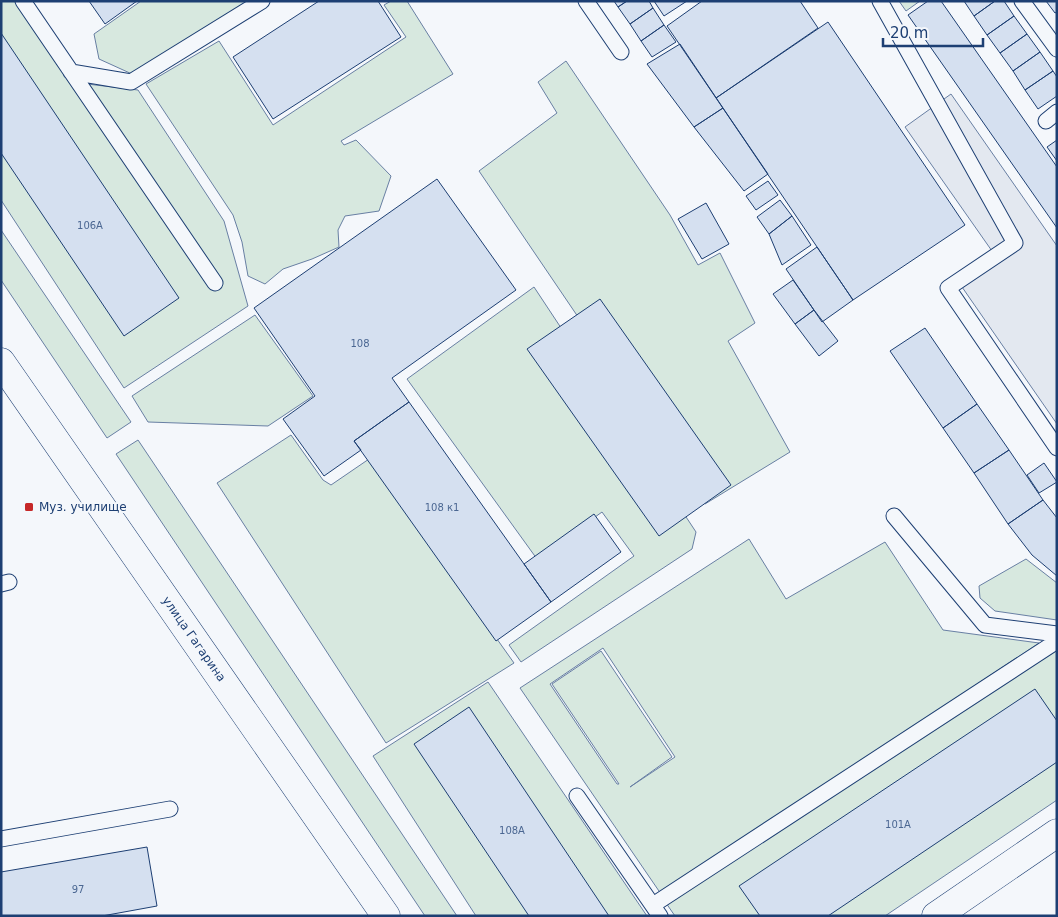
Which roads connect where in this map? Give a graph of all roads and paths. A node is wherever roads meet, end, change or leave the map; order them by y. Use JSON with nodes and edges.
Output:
{"nodes":[{"id":1,"x":23,"y":1,"type":"edge"},
{"id":2,"x":262,"y":1,"type":"edge"},
{"id":3,"x":586,"y":1,"type":"edge"},
{"id":4,"x":880,"y":1,"type":"edge"},
{"id":5,"x":1022,"y":1,"type":"edge"},
{"id":6,"x":1057,"y":49,"type":"edge"},
{"id":7,"x":621,"y":52,"type":"dead end"},
{"id":8,"x":71,"y":72,"type":"junction"},
{"id":9,"x":215,"y":283,"type":"dead end"},
{"id":10,"x":1,"y":362,"type":"edge"},
{"id":11,"x":1057,"y":448,"type":"edge"},
{"id":12,"x":894,"y":516,"type":"dead end"},
{"id":13,"x":1057,"y":634,"type":"edge"},
{"id":14,"x":1057,"y":642,"type":"edge"},
{"id":15,"x":577,"y":796,"type":"dead end"},
{"id":16,"x":170,"y":809,"type":"dead end"},
{"id":17,"x":1057,"y":833,"type":"edge"},
{"id":18,"x":1,"y":839,"type":"edge"},
{"id":19,"x":657,"y":910,"type":"edge"},
{"id":20,"x":386,"y":916,"type":"edge"},
{"id":21,"x":936,"y":916,"type":"edge"}],
"edges":[{"from":1,"to":8,"type":"lane"},
{"from":2,"to":8,"type":"lane"},
{"from":3,"to":7,"type":"lane"},
{"from":4,"to":11,"type":"lane"},
{"from":5,"to":6,"type":"lane"},
{"from":8,"to":9,"type":"lane"},
{"from":10,"to":20,"type":"main road","name":"улица Гагарина"},
{"from":12,"to":13,"type":"lane"},
{"from":14,"to":19,"type":"lane"},
{"from":15,"to":19,"type":"lane"},
{"from":16,"to":18,"type":"lane"},
{"from":17,"to":21,"type":"main road"}]}
